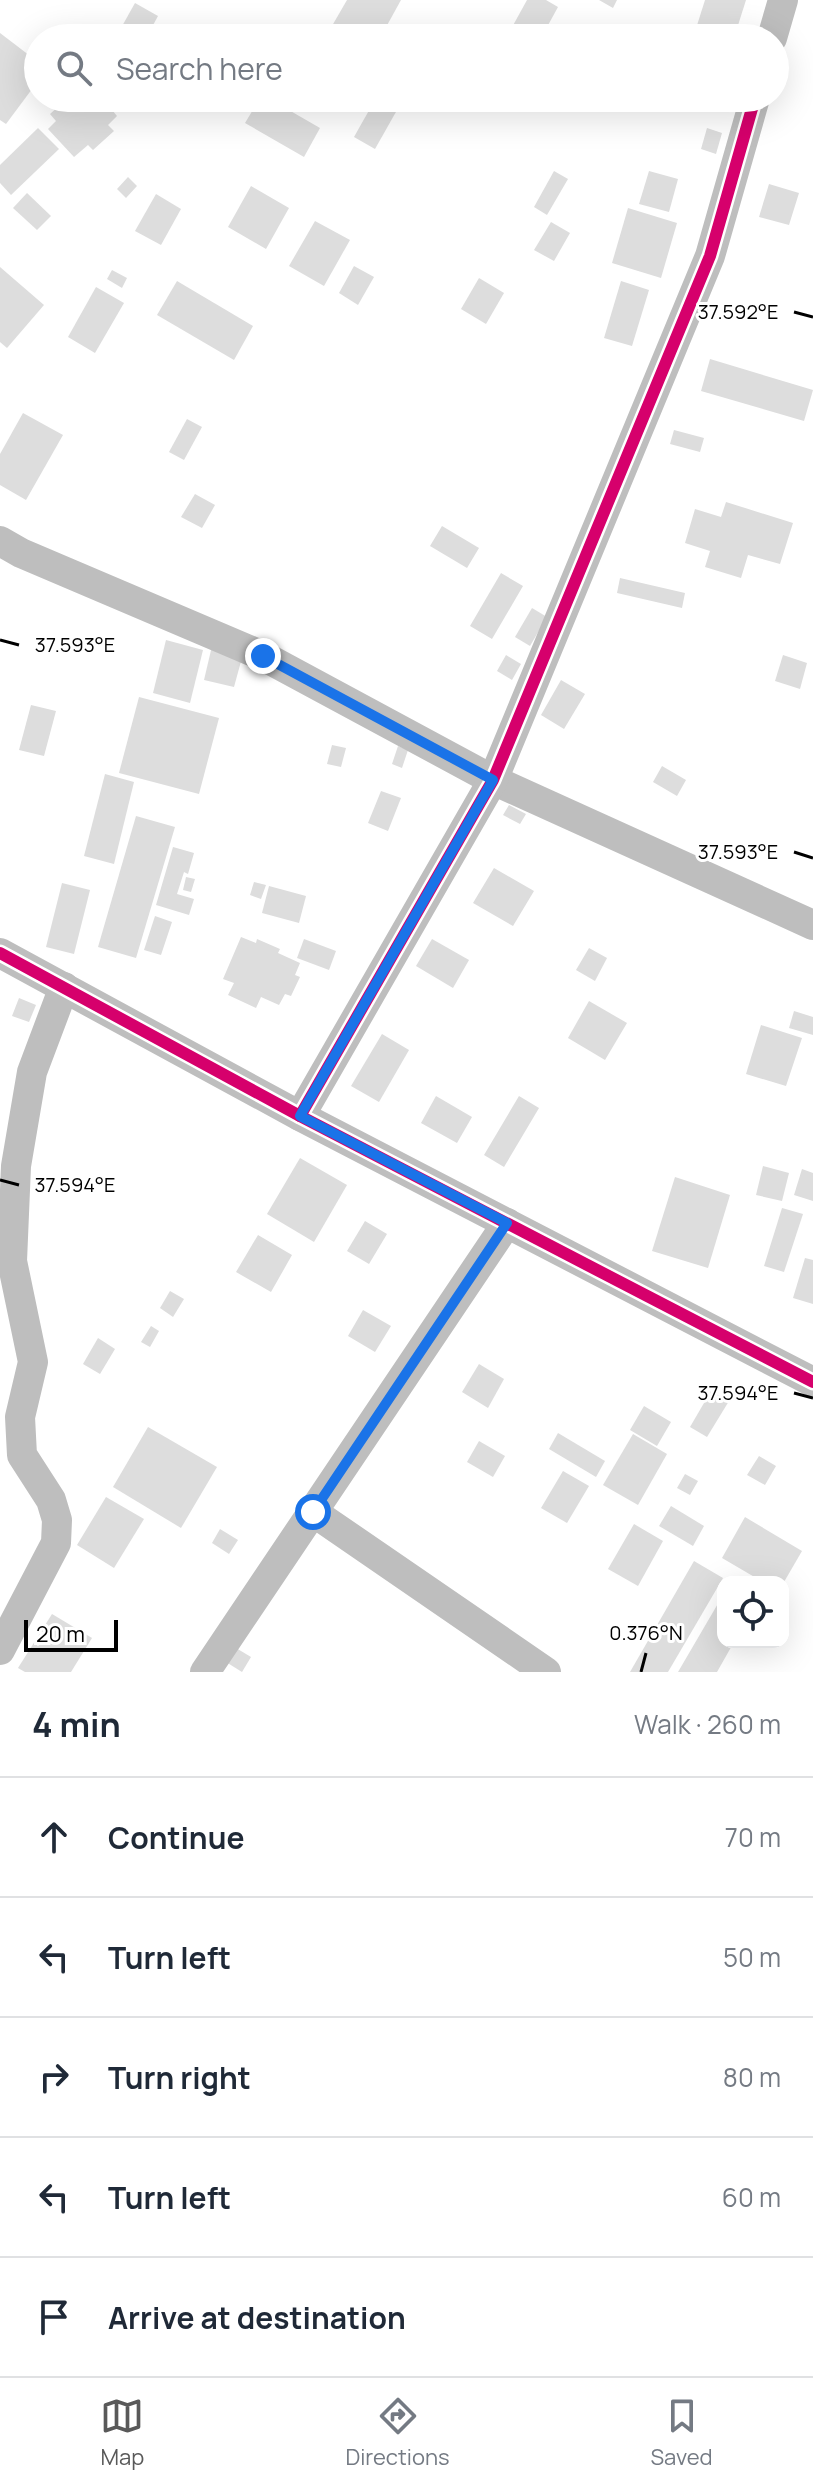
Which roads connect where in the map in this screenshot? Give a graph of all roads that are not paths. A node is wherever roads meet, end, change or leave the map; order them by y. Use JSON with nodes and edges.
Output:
{"nodes":[{"id":1,"x":783,"y":0,"type":"edge"},
{"id":2,"x":776,"y":24,"type":"edge"},
{"id":3,"x":751,"y":112,"type":"edge"},
{"id":4,"x":0,"y":541,"type":"edge"},
{"id":5,"x":493,"y":780,"type":"junction"},
{"id":6,"x":813,"y":925,"type":"edge"},
{"id":7,"x":0,"y":953,"type":"edge"},
{"id":8,"x":64,"y":987,"type":"junction"},
{"id":9,"x":300,"y":1116,"type":"junction"},
{"id":10,"x":507,"y":1223,"type":"junction"},
{"id":11,"x":813,"y":1382,"type":"edge"},
{"id":12,"x":313,"y":1512,"type":"junction"},
{"id":13,"x":0,"y":1650,"type":"edge"},
{"id":14,"x":205,"y":1672,"type":"edge"},
{"id":15,"x":546,"y":1672,"type":"edge"}],
"edges":[{"from":1,"to":2,"type":"street"},
{"from":3,"to":5,"type":"street"},
{"from":4,"to":5,"type":"street"},
{"from":5,"to":6,"type":"street"},
{"from":5,"to":9,"type":"street"},
{"from":7,"to":8,"type":"street"},
{"from":8,"to":9,"type":"street"},
{"from":8,"to":13,"type":"street"},
{"from":9,"to":10,"type":"street"},
{"from":10,"to":11,"type":"street"},
{"from":10,"to":12,"type":"street"},
{"from":12,"to":14,"type":"street"},
{"from":12,"to":15,"type":"street"}]}
